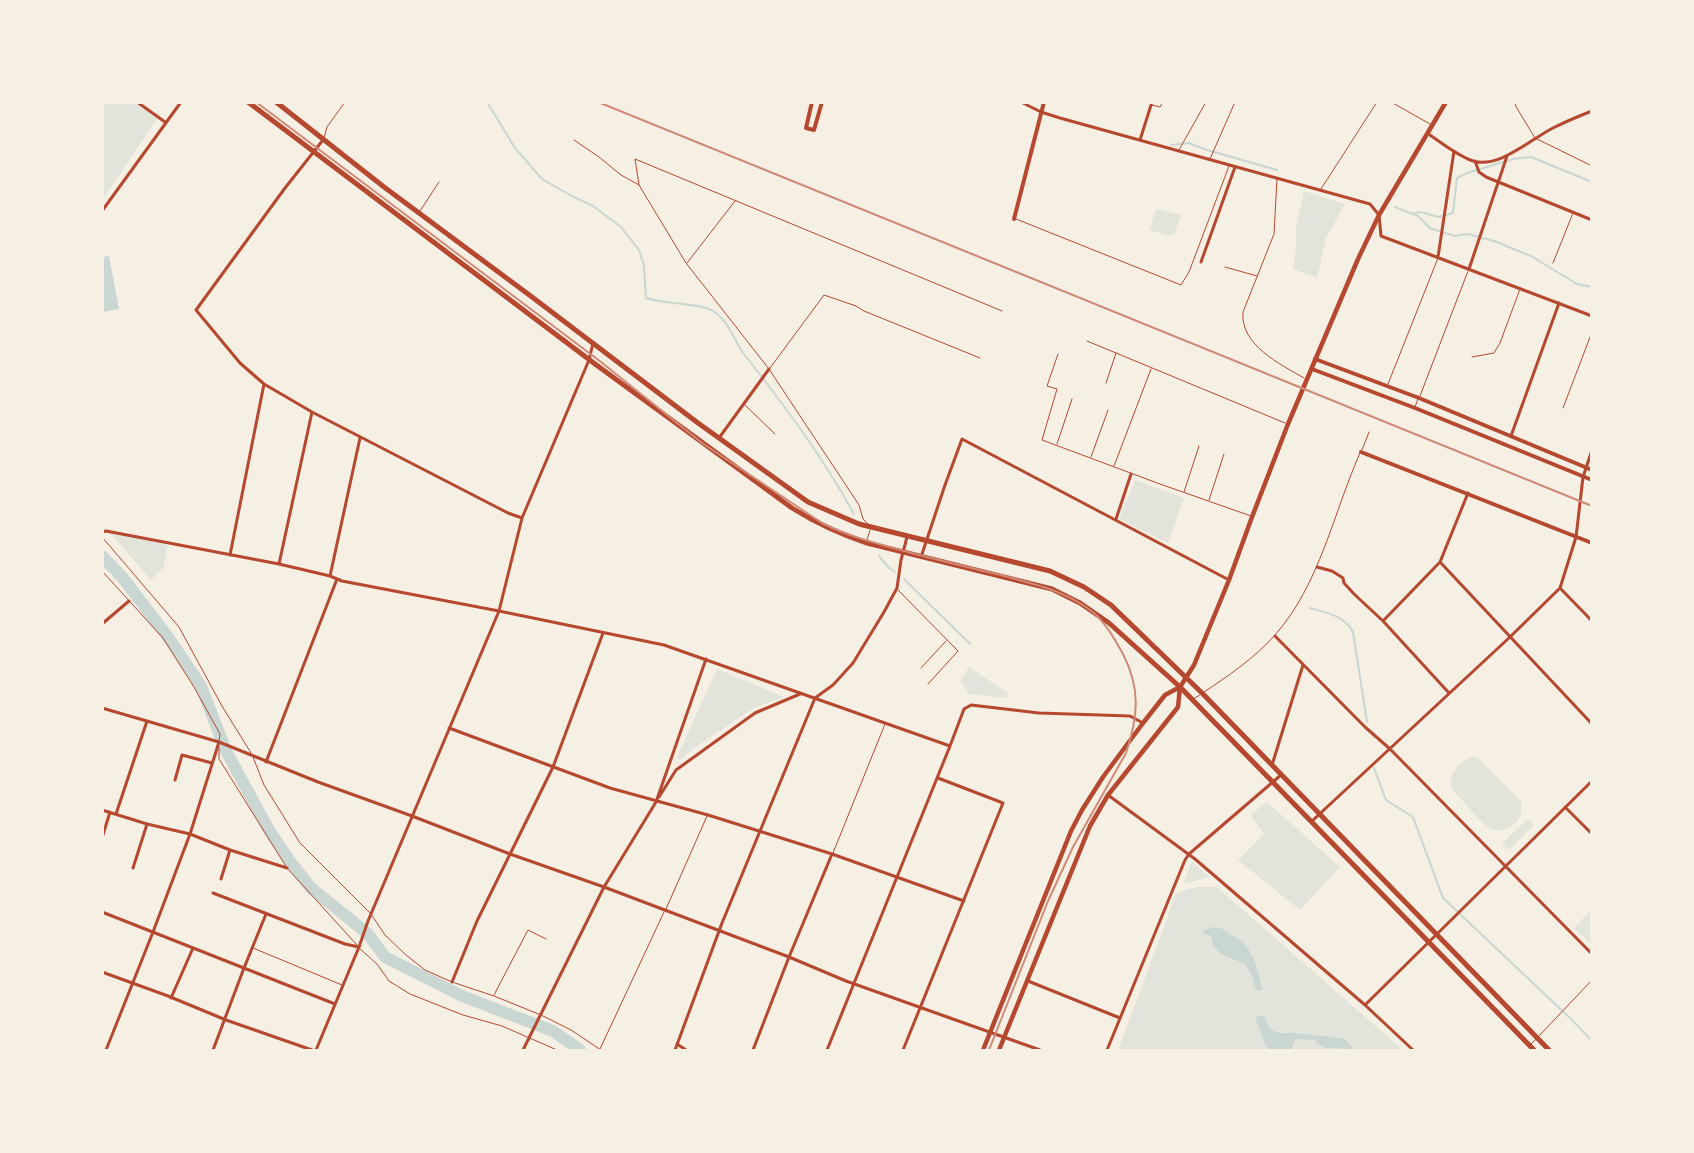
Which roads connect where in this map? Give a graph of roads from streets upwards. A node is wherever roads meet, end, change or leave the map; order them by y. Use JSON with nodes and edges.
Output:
{"nodes":[{"id":1,"x":138,"y":102,"type":"edge"},
{"id":2,"x":180,"y":102,"type":"edge"},
{"id":3,"x":248,"y":102,"type":"edge"},
{"id":4,"x":276,"y":102,"type":"edge"},
{"id":5,"x":812,"y":102,"type":"edge"},
{"id":6,"x":822,"y":102,"type":"edge"},
{"id":7,"x":1021,"y":102,"type":"edge"},
{"id":8,"x":1044,"y":102,"type":"edge"},
{"id":9,"x":1446,"y":102,"type":"edge"},
{"id":10,"x":1152,"y":104,"type":"edge"},
{"id":11,"x":1592,"y":111,"type":"edge"},
{"id":12,"x":1041,"y":112,"type":"junction"},
{"id":13,"x":165,"y":122,"type":"junction"},
{"id":14,"x":1427,"y":133,"type":"junction"},
{"id":15,"x":324,"y":139,"type":"junction"},
{"id":16,"x":1140,"y":140,"type":"junction"},
{"id":17,"x":1454,"y":151,"type":"junction"},
{"id":18,"x":314,"y":152,"type":"junction"},
{"id":19,"x":1507,"y":156,"type":"junction"},
{"id":20,"x":1475,"y":161,"type":"junction"},
{"id":21,"x":1235,"y":167,"type":"junction"},
{"id":22,"x":1499,"y":182,"type":"junction"},
{"id":23,"x":102,"y":211,"type":"edge"},
{"id":24,"x":1379,"y":214,"type":"junction"},
{"id":25,"x":1014,"y":219,"type":"road end"},
{"id":26,"x":1592,"y":220,"type":"edge"},
{"id":27,"x":1438,"y":257,"type":"junction"},
{"id":28,"x":1201,"y":262,"type":"dead end"},
{"id":29,"x":1469,"y":269,"type":"junction"},
{"id":30,"x":1559,"y":303,"type":"junction"},
{"id":31,"x":1592,"y":316,"type":"edge"},
{"id":32,"x":593,"y":343,"type":"junction"},
{"id":33,"x":1315,"y":359,"type":"junction"},
{"id":34,"x":589,"y":360,"type":"junction"},
{"id":35,"x":769,"y":368,"type":"road end"},
{"id":36,"x":1312,"y":369,"type":"junction"},
{"id":37,"x":264,"y":384,"type":"junction"},
{"id":38,"x":312,"y":412,"type":"junction"},
{"id":39,"x":1512,"y":436,"type":"junction"},
{"id":40,"x":360,"y":437,"type":"junction"},
{"id":41,"x":719,"y":438,"type":"junction"},
{"id":42,"x":1592,"y":450,"type":"edge"},
{"id":43,"x":1361,"y":452,"type":"road end"},
{"id":44,"x":1585,"y":467,"type":"junction"},
{"id":45,"x":1592,"y":470,"type":"edge"},
{"id":46,"x":1131,"y":474,"type":"road end"},
{"id":47,"x":1583,"y":477,"type":"junction"},
{"id":48,"x":1592,"y":480,"type":"edge"},
{"id":49,"x":1468,"y":493,"type":"junction"},
{"id":50,"x":522,"y":518,"type":"junction"},
{"id":51,"x":1116,"y":519,"type":"junction"},
{"id":52,"x":102,"y":532,"type":"edge"},
{"id":53,"x":907,"y":537,"type":"junction"},
{"id":54,"x":1576,"y":537,"type":"junction"},
{"id":55,"x":925,"y":541,"type":"junction"},
{"id":56,"x":1592,"y":543,"type":"edge"},
{"id":57,"x":904,"y":552,"type":"junction"},
{"id":58,"x":230,"y":554,"type":"junction"},
{"id":59,"x":922,"y":557,"type":"junction"},
{"id":60,"x":1440,"y":562,"type":"junction"},
{"id":61,"x":279,"y":564,"type":"junction"},
{"id":62,"x":1317,"y":567,"type":"road end"},
{"id":63,"x":330,"y":576,"type":"junction"},
{"id":64,"x":337,"y":579,"type":"junction"},
{"id":65,"x":1229,"y":580,"type":"junction"},
{"id":66,"x":1560,"y":588,"type":"junction"},
{"id":67,"x":129,"y":601,"type":"road end"},
{"id":68,"x":499,"y":611,"type":"junction"},
{"id":69,"x":1383,"y":621,"type":"junction"},
{"id":70,"x":1592,"y":621,"type":"edge"},
{"id":71,"x":102,"y":624,"type":"edge"},
{"id":72,"x":603,"y":633,"type":"junction"},
{"id":73,"x":1275,"y":636,"type":"road end"},
{"id":74,"x":1510,"y":638,"type":"junction"},
{"id":75,"x":706,"y":659,"type":"junction"},
{"id":76,"x":1303,"y":664,"type":"junction"},
{"id":77,"x":1187,"y":678,"type":"junction"},
{"id":78,"x":1180,"y":687,"type":"junction"},
{"id":79,"x":1448,"y":693,"type":"junction"},
{"id":80,"x":800,"y":694,"type":"junction"},
{"id":81,"x":815,"y":698,"type":"junction"},
{"id":82,"x":102,"y":708,"type":"edge"},
{"id":83,"x":147,"y":721,"type":"junction"},
{"id":84,"x":1143,"y":723,"type":"junction"},
{"id":85,"x":1592,"y":724,"type":"edge"},
{"id":86,"x":449,"y":728,"type":"junction"},
{"id":87,"x":219,"y":742,"type":"junction"},
{"id":88,"x":950,"y":746,"type":"junction"},
{"id":89,"x":1390,"y":749,"type":"junction"},
{"id":90,"x":266,"y":762,"type":"junction"},
{"id":91,"x":212,"y":763,"type":"junction"},
{"id":92,"x":1272,"y":766,"type":"junction"},
{"id":93,"x":552,"y":767,"type":"junction"},
{"id":94,"x":1281,"y":775,"type":"junction"},
{"id":95,"x":938,"y":778,"type":"junction"},
{"id":96,"x":175,"y":780,"type":"dead end"},
{"id":97,"x":1592,"y":781,"type":"edge"},
{"id":98,"x":1273,"y":782,"type":"junction"},
{"id":99,"x":1108,"y":795,"type":"junction"},
{"id":100,"x":656,"y":802,"type":"junction"},
{"id":101,"x":1565,"y":807,"type":"junction"},
{"id":102,"x":102,"y":810,"type":"edge"},
{"id":103,"x":110,"y":812,"type":"junction"},
{"id":104,"x":116,"y":814,"type":"junction"},
{"id":105,"x":1319,"y":814,"type":"junction"},
{"id":106,"x":412,"y":816,"type":"junction"},
{"id":107,"x":1311,"y":822,"type":"junction"},
{"id":108,"x":147,"y":824,"type":"junction"},
{"id":109,"x":759,"y":831,"type":"junction"},
{"id":110,"x":190,"y":834,"type":"junction"},
{"id":111,"x":1592,"y":834,"type":"edge"},
{"id":112,"x":102,"y":838,"type":"edge"},
{"id":113,"x":230,"y":850,"type":"junction"},
{"id":114,"x":510,"y":854,"type":"junction"},
{"id":115,"x":832,"y":854,"type":"junction"},
{"id":116,"x":1189,"y":854,"type":"junction"},
{"id":117,"x":1505,"y":867,"type":"junction"},
{"id":118,"x":133,"y":868,"type":"dead end"},
{"id":119,"x":287,"y":868,"type":"road end"},
{"id":120,"x":896,"y":878,"type":"junction"},
{"id":121,"x":221,"y":880,"type":"dead end"},
{"id":122,"x":604,"y":887,"type":"junction"},
{"id":123,"x":212,"y":893,"type":"dead end"},
{"id":124,"x":964,"y":901,"type":"junction"},
{"id":125,"x":102,"y":912,"type":"edge"},
{"id":126,"x":266,"y":914,"type":"junction"},
{"id":127,"x":719,"y":931,"type":"junction"},
{"id":128,"x":153,"y":932,"type":"junction"},
{"id":129,"x":1436,"y":934,"type":"junction"},
{"id":130,"x":1428,"y":942,"type":"junction"},
{"id":131,"x":359,"y":947,"type":"junction"},
{"id":132,"x":193,"y":948,"type":"junction"},
{"id":133,"x":1592,"y":954,"type":"edge"},
{"id":134,"x":789,"y":957,"type":"junction"},
{"id":135,"x":244,"y":968,"type":"junction"},
{"id":136,"x":102,"y":972,"type":"edge"},
{"id":137,"x":1028,"y":981,"type":"junction"},
{"id":138,"x":452,"y":982,"type":"road end"},
{"id":139,"x":133,"y":983,"type":"junction"},
{"id":140,"x":855,"y":984,"type":"junction"},
{"id":141,"x":171,"y":998,"type":"junction"},
{"id":142,"x":335,"y":1004,"type":"junction"},
{"id":143,"x":1365,"y":1005,"type":"junction"},
{"id":144,"x":920,"y":1006,"type":"junction"},
{"id":145,"x":1120,"y":1018,"type":"junction"},
{"id":146,"x":226,"y":1020,"type":"junction"},
{"id":147,"x":990,"y":1032,"type":"junction"},
{"id":148,"x":1004,"y":1038,"type":"junction"},
{"id":149,"x":677,"y":1044,"type":"junction"},
{"id":150,"x":1532,"y":1048,"type":"edge"},
{"id":151,"x":106,"y":1050,"type":"edge"},
{"id":152,"x":213,"y":1050,"type":"edge"},
{"id":153,"x":314,"y":1050,"type":"edge"},
{"id":154,"x":523,"y":1050,"type":"edge"},
{"id":155,"x":675,"y":1050,"type":"edge"},
{"id":156,"x":686,"y":1050,"type":"edge"},
{"id":157,"x":753,"y":1050,"type":"edge"},
{"id":158,"x":828,"y":1050,"type":"edge"},
{"id":159,"x":903,"y":1050,"type":"edge"},
{"id":160,"x":983,"y":1050,"type":"edge"},
{"id":161,"x":999,"y":1050,"type":"edge"},
{"id":162,"x":1040,"y":1050,"type":"edge"},
{"id":163,"x":1107,"y":1050,"type":"edge"},
{"id":164,"x":1413,"y":1050,"type":"edge"},
{"id":165,"x":1549,"y":1050,"type":"edge"}],
"edges":[{"from":1,"to":13,"type":"street"},
{"from":2,"to":13,"type":"street"},
{"from":3,"to":18,"type":"main road"},
{"from":4,"to":15,"type":"main road"},
{"from":5,"to":6,"type":"street"},
{"from":7,"to":12,"type":"street"},
{"from":8,"to":12,"type":"street"},
{"from":9,"to":14,"type":"main road"},
{"from":10,"to":16,"type":"street"},
{"from":11,"to":19,"type":"street"},
{"from":12,"to":16,"type":"street"},
{"from":12,"to":25,"type":"street"},
{"from":13,"to":23,"type":"street"},
{"from":14,"to":17,"type":"street"},
{"from":14,"to":24,"type":"main road"},
{"from":15,"to":18,"type":"street"},
{"from":15,"to":32,"type":"main road"},
{"from":16,"to":21,"type":"street"},
{"from":17,"to":20,"type":"street"},
{"from":17,"to":27,"type":"street"},
{"from":18,"to":34,"type":"main road"},
{"from":18,"to":37,"type":"street"},
{"from":19,"to":20,"type":"street"},
{"from":19,"to":22,"type":"street"},
{"from":20,"to":22,"type":"street"},
{"from":21,"to":24,"type":"street"},
{"from":21,"to":28,"type":"street"},
{"from":22,"to":26,"type":"street"},
{"from":22,"to":29,"type":"street"},
{"from":24,"to":27,"type":"street"},
{"from":24,"to":33,"type":"main road"},
{"from":27,"to":29,"type":"street"},
{"from":29,"to":30,"type":"street"},
{"from":30,"to":31,"type":"street"},
{"from":30,"to":39,"type":"street"},
{"from":32,"to":34,"type":"street"},
{"from":32,"to":41,"type":"main road"},
{"from":33,"to":36,"type":"main road"},
{"from":33,"to":39,"type":"street"},
{"from":34,"to":50,"type":"street"},
{"from":34,"to":57,"type":"main road"},
{"from":35,"to":41,"type":"street"},
{"from":36,"to":47,"type":"street"},
{"from":36,"to":65,"type":"main road"},
{"from":37,"to":38,"type":"street"},
{"from":37,"to":58,"type":"street"},
{"from":38,"to":40,"type":"street"},
{"from":38,"to":61,"type":"street"},
{"from":39,"to":44,"type":"street"},
{"from":40,"to":50,"type":"street"},
{"from":40,"to":63,"type":"street"},
{"from":41,"to":53,"type":"main road"},
{"from":42,"to":44,"type":"street"},
{"from":43,"to":49,"type":"street"},
{"from":44,"to":45,"type":"street"},
{"from":44,"to":47,"type":"street"},
{"from":46,"to":51,"type":"street"},
{"from":47,"to":48,"type":"street"},
{"from":47,"to":54,"type":"street"},
{"from":49,"to":54,"type":"street"},
{"from":49,"to":60,"type":"street"},
{"from":50,"to":68,"type":"street"},
{"from":51,"to":55,"type":"street"},
{"from":51,"to":65,"type":"street"},
{"from":52,"to":58,"type":"street"},
{"from":53,"to":55,"type":"main road"},
{"from":53,"to":57,"type":"street"},
{"from":54,"to":56,"type":"street"},
{"from":54,"to":66,"type":"street"},
{"from":55,"to":59,"type":"street"},
{"from":55,"to":77,"type":"main road"},
{"from":57,"to":59,"type":"main road"},
{"from":57,"to":81,"type":"street"},
{"from":58,"to":61,"type":"street"},
{"from":59,"to":78,"type":"main road"},
{"from":60,"to":69,"type":"street"},
{"from":60,"to":74,"type":"street"},
{"from":61,"to":63,"type":"street"},
{"from":62,"to":69,"type":"street"},
{"from":63,"to":64,"type":"street"},
{"from":64,"to":68,"type":"street"},
{"from":64,"to":90,"type":"street"},
{"from":65,"to":77,"type":"main road"},
{"from":66,"to":70,"type":"street"},
{"from":66,"to":74,"type":"street"},
{"from":67,"to":71,"type":"street"},
{"from":68,"to":72,"type":"street"},
{"from":68,"to":86,"type":"street"},
{"from":69,"to":79,"type":"street"},
{"from":72,"to":75,"type":"street"},
{"from":72,"to":93,"type":"street"},
{"from":73,"to":76,"type":"street"},
{"from":74,"to":79,"type":"street"},
{"from":74,"to":85,"type":"street"},
{"from":75,"to":80,"type":"street"},
{"from":75,"to":100,"type":"street"},
{"from":76,"to":89,"type":"street"},
{"from":76,"to":92,"type":"street"},
{"from":77,"to":78,"type":"main road"},
{"from":77,"to":92,"type":"main road"},
{"from":78,"to":84,"type":"main road"},
{"from":78,"to":98,"type":"main road"},
{"from":78,"to":99,"type":"main road"},
{"from":79,"to":89,"type":"street"},
{"from":80,"to":81,"type":"street"},
{"from":80,"to":100,"type":"street"},
{"from":81,"to":88,"type":"street"},
{"from":81,"to":109,"type":"street"},
{"from":82,"to":83,"type":"street"},
{"from":83,"to":87,"type":"street"},
{"from":83,"to":104,"type":"street"},
{"from":84,"to":88,"type":"street"},
{"from":84,"to":147,"type":"main road"},
{"from":86,"to":93,"type":"street"},
{"from":86,"to":106,"type":"street"},
{"from":87,"to":90,"type":"street"},
{"from":87,"to":91,"type":"street"},
{"from":88,"to":95,"type":"street"},
{"from":89,"to":105,"type":"street"},
{"from":89,"to":117,"type":"street"},
{"from":90,"to":106,"type":"street"},
{"from":91,"to":96,"type":"street"},
{"from":91,"to":110,"type":"street"},
{"from":92,"to":94,"type":"main road"},
{"from":93,"to":100,"type":"street"},
{"from":93,"to":114,"type":"street"},
{"from":94,"to":98,"type":"street"},
{"from":94,"to":105,"type":"main road"},
{"from":95,"to":120,"type":"street"},
{"from":95,"to":124,"type":"street"},
{"from":97,"to":101,"type":"street"},
{"from":98,"to":107,"type":"main road"},
{"from":98,"to":116,"type":"street"},
{"from":99,"to":116,"type":"street"},
{"from":99,"to":137,"type":"main road"},
{"from":100,"to":109,"type":"street"},
{"from":100,"to":122,"type":"street"},
{"from":101,"to":111,"type":"street"},
{"from":101,"to":117,"type":"street"},
{"from":102,"to":103,"type":"street"},
{"from":103,"to":104,"type":"street"},
{"from":103,"to":112,"type":"street"},
{"from":104,"to":108,"type":"street"},
{"from":105,"to":107,"type":"street"},
{"from":105,"to":129,"type":"main road"},
{"from":106,"to":114,"type":"street"},
{"from":106,"to":131,"type":"street"},
{"from":107,"to":130,"type":"main road"},
{"from":108,"to":110,"type":"street"},
{"from":108,"to":118,"type":"street"},
{"from":109,"to":115,"type":"street"},
{"from":109,"to":127,"type":"street"},
{"from":110,"to":113,"type":"street"},
{"from":110,"to":128,"type":"street"},
{"from":113,"to":119,"type":"street"},
{"from":113,"to":121,"type":"street"},
{"from":114,"to":122,"type":"street"},
{"from":114,"to":138,"type":"street"},
{"from":115,"to":120,"type":"street"},
{"from":115,"to":134,"type":"street"},
{"from":116,"to":143,"type":"street"},
{"from":116,"to":145,"type":"street"},
{"from":117,"to":129,"type":"street"},
{"from":117,"to":133,"type":"street"},
{"from":120,"to":124,"type":"street"},
{"from":120,"to":140,"type":"street"},
{"from":122,"to":127,"type":"street"},
{"from":122,"to":154,"type":"street"},
{"from":123,"to":126,"type":"street"},
{"from":124,"to":144,"type":"street"},
{"from":125,"to":128,"type":"street"},
{"from":126,"to":131,"type":"street"},
{"from":126,"to":135,"type":"street"},
{"from":127,"to":134,"type":"street"},
{"from":127,"to":149,"type":"street"},
{"from":128,"to":132,"type":"street"},
{"from":128,"to":139,"type":"street"},
{"from":129,"to":130,"type":"street"},
{"from":129,"to":165,"type":"main road"},
{"from":130,"to":143,"type":"street"},
{"from":130,"to":150,"type":"main road"},
{"from":131,"to":142,"type":"street"},
{"from":132,"to":135,"type":"street"},
{"from":132,"to":141,"type":"street"},
{"from":134,"to":140,"type":"street"},
{"from":134,"to":157,"type":"street"},
{"from":135,"to":142,"type":"street"},
{"from":135,"to":146,"type":"street"},
{"from":136,"to":139,"type":"street"},
{"from":137,"to":145,"type":"street"},
{"from":137,"to":148,"type":"main road"},
{"from":139,"to":141,"type":"street"},
{"from":139,"to":151,"type":"street"},
{"from":140,"to":144,"type":"street"},
{"from":140,"to":158,"type":"street"},
{"from":141,"to":146,"type":"street"},
{"from":142,"to":153,"type":"street"},
{"from":143,"to":164,"type":"street"},
{"from":144,"to":147,"type":"street"},
{"from":144,"to":159,"type":"street"},
{"from":145,"to":163,"type":"street"},
{"from":146,"to":152,"type":"street"},
{"from":146,"to":153,"type":"street"},
{"from":147,"to":148,"type":"street"},
{"from":147,"to":160,"type":"main road"},
{"from":148,"to":161,"type":"main road"},
{"from":148,"to":162,"type":"street"},
{"from":149,"to":155,"type":"street"},
{"from":149,"to":156,"type":"street"}]}
